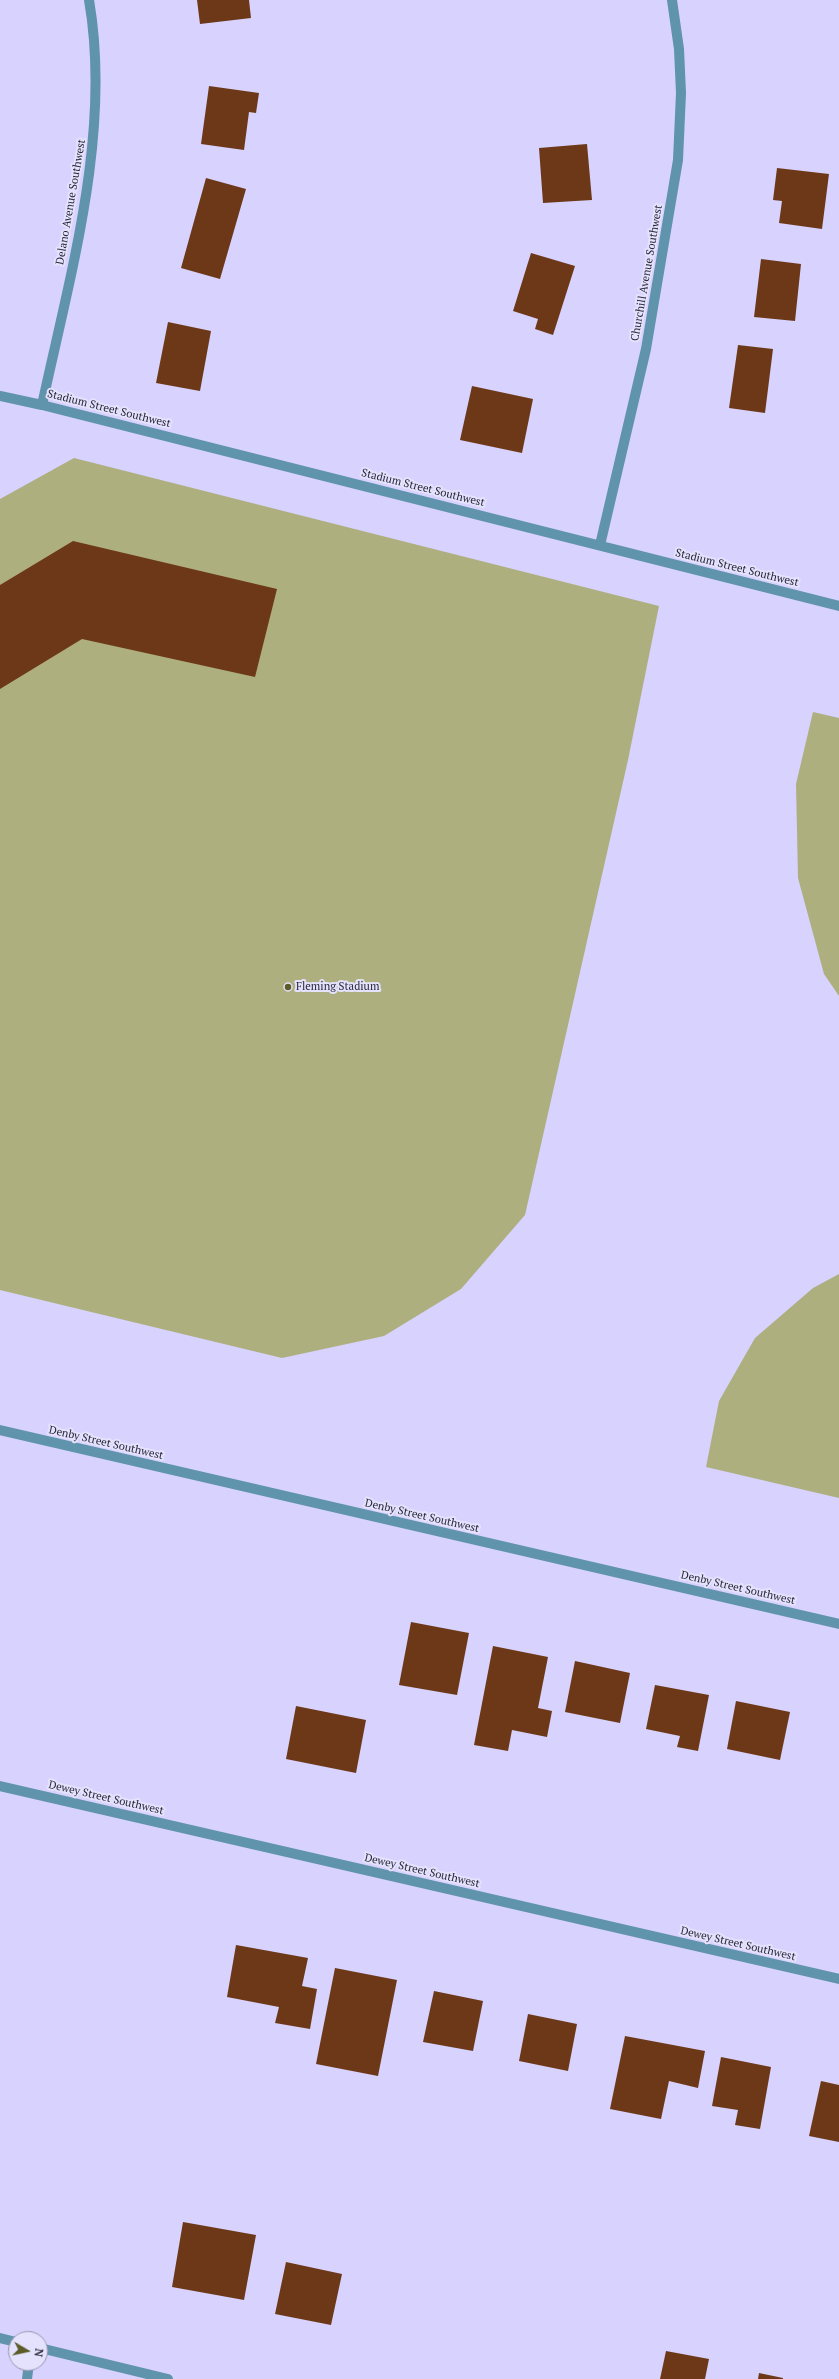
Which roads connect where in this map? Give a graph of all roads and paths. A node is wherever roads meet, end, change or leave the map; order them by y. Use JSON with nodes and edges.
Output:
{"nodes":[{"id":1,"x":88,"y":0,"type":"edge"},
{"id":2,"x":672,"y":0,"type":"edge"},
{"id":3,"x":0,"y":396,"type":"edge"},
{"id":4,"x":42,"y":405,"type":"junction"},
{"id":5,"x":600,"y":545,"type":"junction"},
{"id":6,"x":839,"y":606,"type":"edge"},
{"id":7,"x":0,"y":1430,"type":"edge"},
{"id":8,"x":839,"y":1624,"type":"edge"},
{"id":9,"x":0,"y":1786,"type":"edge"},
{"id":10,"x":839,"y":1979,"type":"edge"},
{"id":11,"x":48,"y":2350,"type":"edge"},
{"id":12,"x":168,"y":2379,"type":"edge"}],
"edges":[{"from":1,"to":4,"type":"street","name":"Delano Avenue Southwest"},
{"from":2,"to":5,"type":"street","name":"Churchill Avenue Southwest"},
{"from":3,"to":4,"type":"street","name":"Stadium Street Southwest"},
{"from":4,"to":5,"type":"street","name":"Stadium Street Southwest"},
{"from":5,"to":6,"type":"street","name":"Stadium Street Southwest"},
{"from":7,"to":8,"type":"street","name":"Denby Street Southwest"},
{"from":9,"to":10,"type":"street","name":"Dewey Street Southwest"},
{"from":11,"to":12,"type":"street"}]}
